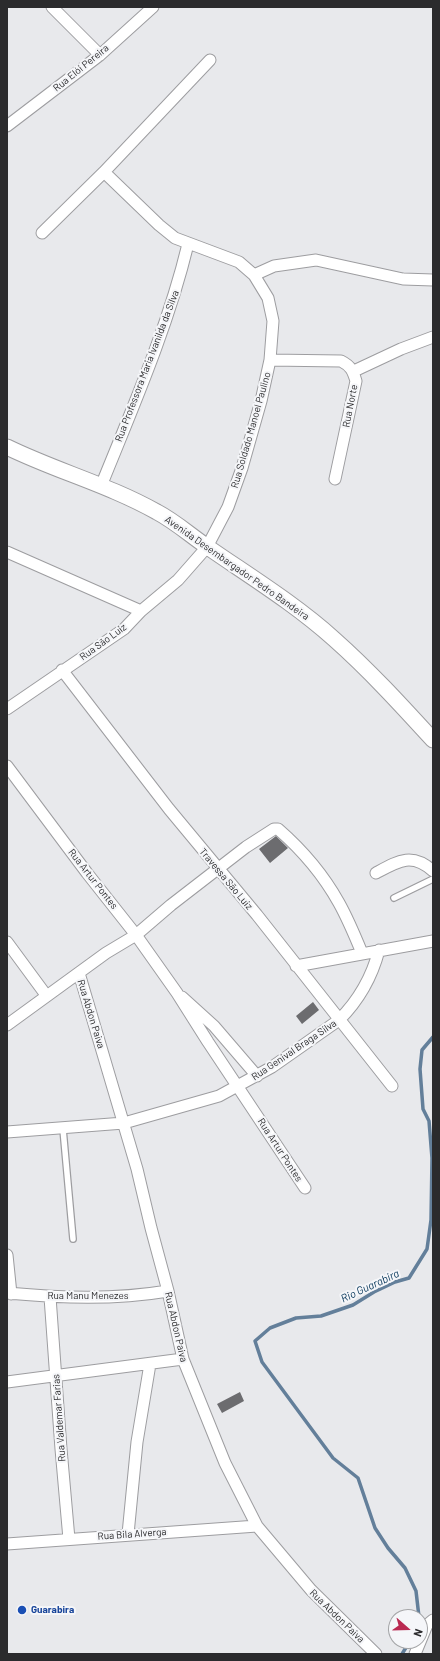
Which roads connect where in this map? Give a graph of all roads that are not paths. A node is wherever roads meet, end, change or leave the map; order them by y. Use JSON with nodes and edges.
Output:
{"nodes":[{"id":1,"x":52,"y":7,"type":"edge"},
{"id":2,"x":153,"y":7,"type":"edge"},
{"id":3,"x":100,"y":55,"type":"junction"},
{"id":4,"x":210,"y":60,"type":"dead end"},
{"id":5,"x":7,"y":126,"type":"edge"},
{"id":6,"x":104,"y":172,"type":"junction"},
{"id":7,"x":42,"y":233,"type":"dead end"},
{"id":8,"x":188,"y":244,"type":"junction"},
{"id":9,"x":254,"y":275,"type":"junction"},
{"id":10,"x":433,"y":280,"type":"edge"},
{"id":11,"x":433,"y":337,"type":"edge"},
{"id":12,"x":270,"y":360,"type":"junction"},
{"id":13,"x":354,"y":371,"type":"junction"},
{"id":14,"x":7,"y":447,"type":"edge"},
{"id":15,"x":335,"y":479,"type":"dead end"},
{"id":16,"x":101,"y":486,"type":"junction"},
{"id":17,"x":207,"y":547,"type":"junction"},
{"id":18,"x":9,"y":554,"type":"edge"},
{"id":19,"x":141,"y":611,"type":"junction"},
{"id":20,"x":62,"y":670,"type":"junction"},
{"id":21,"x":7,"y":709,"type":"edge"},
{"id":22,"x":433,"y":740,"type":"edge"},
{"id":23,"x":7,"y":766,"type":"edge"},
{"id":24,"x":218,"y":869,"type":"junction"},
{"id":25,"x":433,"y":871,"type":"edge"},
{"id":26,"x":376,"y":873,"type":"dead end"},
{"id":27,"x":433,"y":878,"type":"edge"},
{"id":28,"x":394,"y":898,"type":"dead end"},
{"id":29,"x":136,"y":935,"type":"junction"},
{"id":30,"x":433,"y":941,"type":"edge"},
{"id":31,"x":7,"y":942,"type":"edge"},
{"id":32,"x":379,"y":950,"type":"junction"},
{"id":33,"x":362,"y":953,"type":"junction"},
{"id":34,"x":296,"y":966,"type":"junction"},
{"id":35,"x":79,"y":973,"type":"junction"},
{"id":36,"x":177,"y":992,"type":"junction"},
{"id":37,"x":46,"y":995,"type":"junction"},
{"id":38,"x":339,"y":1020,"type":"junction"},
{"id":39,"x":7,"y":1025,"type":"edge"},
{"id":40,"x":256,"y":1076,"type":"junction"},
{"id":41,"x":238,"y":1086,"type":"junction"},
{"id":42,"x":392,"y":1086,"type":"dead end"},
{"id":43,"x":124,"y":1123,"type":"junction"},
{"id":44,"x":63,"y":1129,"type":"junction"},
{"id":45,"x":7,"y":1132,"type":"edge"},
{"id":46,"x":305,"y":1188,"type":"dead end"},
{"id":47,"x":73,"y":1239,"type":"dead end"},
{"id":48,"x":7,"y":1255,"type":"edge"},
{"id":49,"x":168,"y":1291,"type":"junction"},
{"id":50,"x":9,"y":1293,"type":"edge"},
{"id":51,"x":50,"y":1297,"type":"junction"},
{"id":52,"x":183,"y":1359,"type":"junction"},
{"id":53,"x":150,"y":1364,"type":"junction"},
{"id":54,"x":56,"y":1375,"type":"junction"},
{"id":55,"x":7,"y":1382,"type":"edge"},
{"id":56,"x":257,"y":1526,"type":"junction"},
{"id":57,"x":128,"y":1534,"type":"junction"},
{"id":58,"x":69,"y":1539,"type":"junction"},
{"id":59,"x":7,"y":1544,"type":"edge"},
{"id":60,"x":433,"y":1620,"type":"edge"},
{"id":61,"x":376,"y":1654,"type":"edge"},
{"id":62,"x":415,"y":1654,"type":"edge"}],
"edges":[{"from":1,"to":3,"type":"street"},
{"from":2,"to":3,"type":"street","name":"Rua Elói Pereira"},
{"from":3,"to":5,"type":"street","name":"Rua Elói Pereira"},
{"from":4,"to":6,"type":"street"},
{"from":6,"to":7,"type":"street"},
{"from":6,"to":8,"type":"street","name":"Rua Soldado Manoel Paulino"},
{"from":8,"to":9,"type":"street","name":"Rua Soldado Manoel Paulino"},
{"from":8,"to":16,"type":"street","name":"Rua Professora Maria Ivanilda da Silva"},
{"from":9,"to":10,"type":"street"},
{"from":9,"to":12,"type":"street","name":"Rua Soldado Manoel Paulino"},
{"from":11,"to":13,"type":"street"},
{"from":12,"to":13,"type":"street","name":"Rua Norte"},
{"from":12,"to":17,"type":"street","name":"Rua Soldado Manoel Paulino"},
{"from":13,"to":15,"type":"street","name":"Rua Norte"},
{"from":14,"to":16,"type":"main road","name":"Avenida Desembargador Pedro Bandeira"},
{"from":16,"to":17,"type":"main road","name":"Avenida Desembargador Pedro Bandeira"},
{"from":17,"to":19,"type":"street","name":"Rua São Luiz"},
{"from":17,"to":22,"type":"main road","name":"Avenida Desembargador Pedro Bandeira"},
{"from":18,"to":19,"type":"street"},
{"from":19,"to":20,"type":"street","name":"Rua São Luiz"},
{"from":20,"to":21,"type":"street","name":"Rua São Luiz"},
{"from":20,"to":24,"type":"street","name":"Travessa São Luiz"},
{"from":23,"to":29,"type":"street","name":"Rua Artur Pontes"},
{"from":24,"to":29,"type":"street"},
{"from":24,"to":33,"type":"street"},
{"from":24,"to":34,"type":"street","name":"Travessa São Luiz"},
{"from":25,"to":26,"type":"street"},
{"from":27,"to":28,"type":"lane"},
{"from":29,"to":35,"type":"street"},
{"from":29,"to":36,"type":"street","name":"Rua Artur Pontes"},
{"from":30,"to":32,"type":"street"},
{"from":31,"to":37,"type":"street"},
{"from":32,"to":33,"type":"street"},
{"from":32,"to":38,"type":"street","name":"Rua Genival Braga Silva"},
{"from":33,"to":34,"type":"street"},
{"from":34,"to":38,"type":"street","name":"Travessa São Luiz"},
{"from":35,"to":37,"type":"street"},
{"from":35,"to":43,"type":"street","name":"Rua Abdon Paiva"},
{"from":36,"to":40,"type":"street","name":"Rua Artur Pontes"},
{"from":36,"to":41,"type":"street","name":"Rua Artur Pontes"},
{"from":37,"to":39,"type":"street"},
{"from":38,"to":40,"type":"street","name":"Rua Genival Braga Silva"},
{"from":38,"to":42,"type":"street","name":"Travessa São Luiz"},
{"from":40,"to":41,"type":"street","name":"Rua Genival Braga Silva"},
{"from":41,"to":43,"type":"street","name":"Rua Genival Braga Silva"},
{"from":41,"to":46,"type":"street","name":"Rua Artur Pontes"},
{"from":43,"to":44,"type":"street","name":"Rua Genival Braga Silva"},
{"from":43,"to":49,"type":"street","name":"Rua Abdon Paiva"},
{"from":44,"to":45,"type":"street","name":"Rua Genival Braga Silva"},
{"from":44,"to":47,"type":"lane"},
{"from":48,"to":50,"type":"street"},
{"from":49,"to":51,"type":"street","name":"Rua Manu Menezes"},
{"from":49,"to":52,"type":"street","name":"Rua Abdon Paiva"},
{"from":50,"to":51,"type":"street","name":"Rua Manu Menezes"},
{"from":51,"to":54,"type":"street","name":"Rua Valdemar Farias"},
{"from":52,"to":53,"type":"street"},
{"from":52,"to":56,"type":"street","name":"Rua Abdon Paiva"},
{"from":53,"to":54,"type":"street"},
{"from":53,"to":57,"type":"street"},
{"from":54,"to":55,"type":"street"},
{"from":54,"to":58,"type":"street","name":"Rua Valdemar Farias"},
{"from":56,"to":57,"type":"street","name":"Rua Bila Alverga"},
{"from":56,"to":61,"type":"street","name":"Rua Abdon Paiva"},
{"from":57,"to":58,"type":"street","name":"Rua Bila Alverga"},
{"from":58,"to":59,"type":"street","name":"Rua Bila Alverga"},
{"from":60,"to":62,"type":"street"}]}
